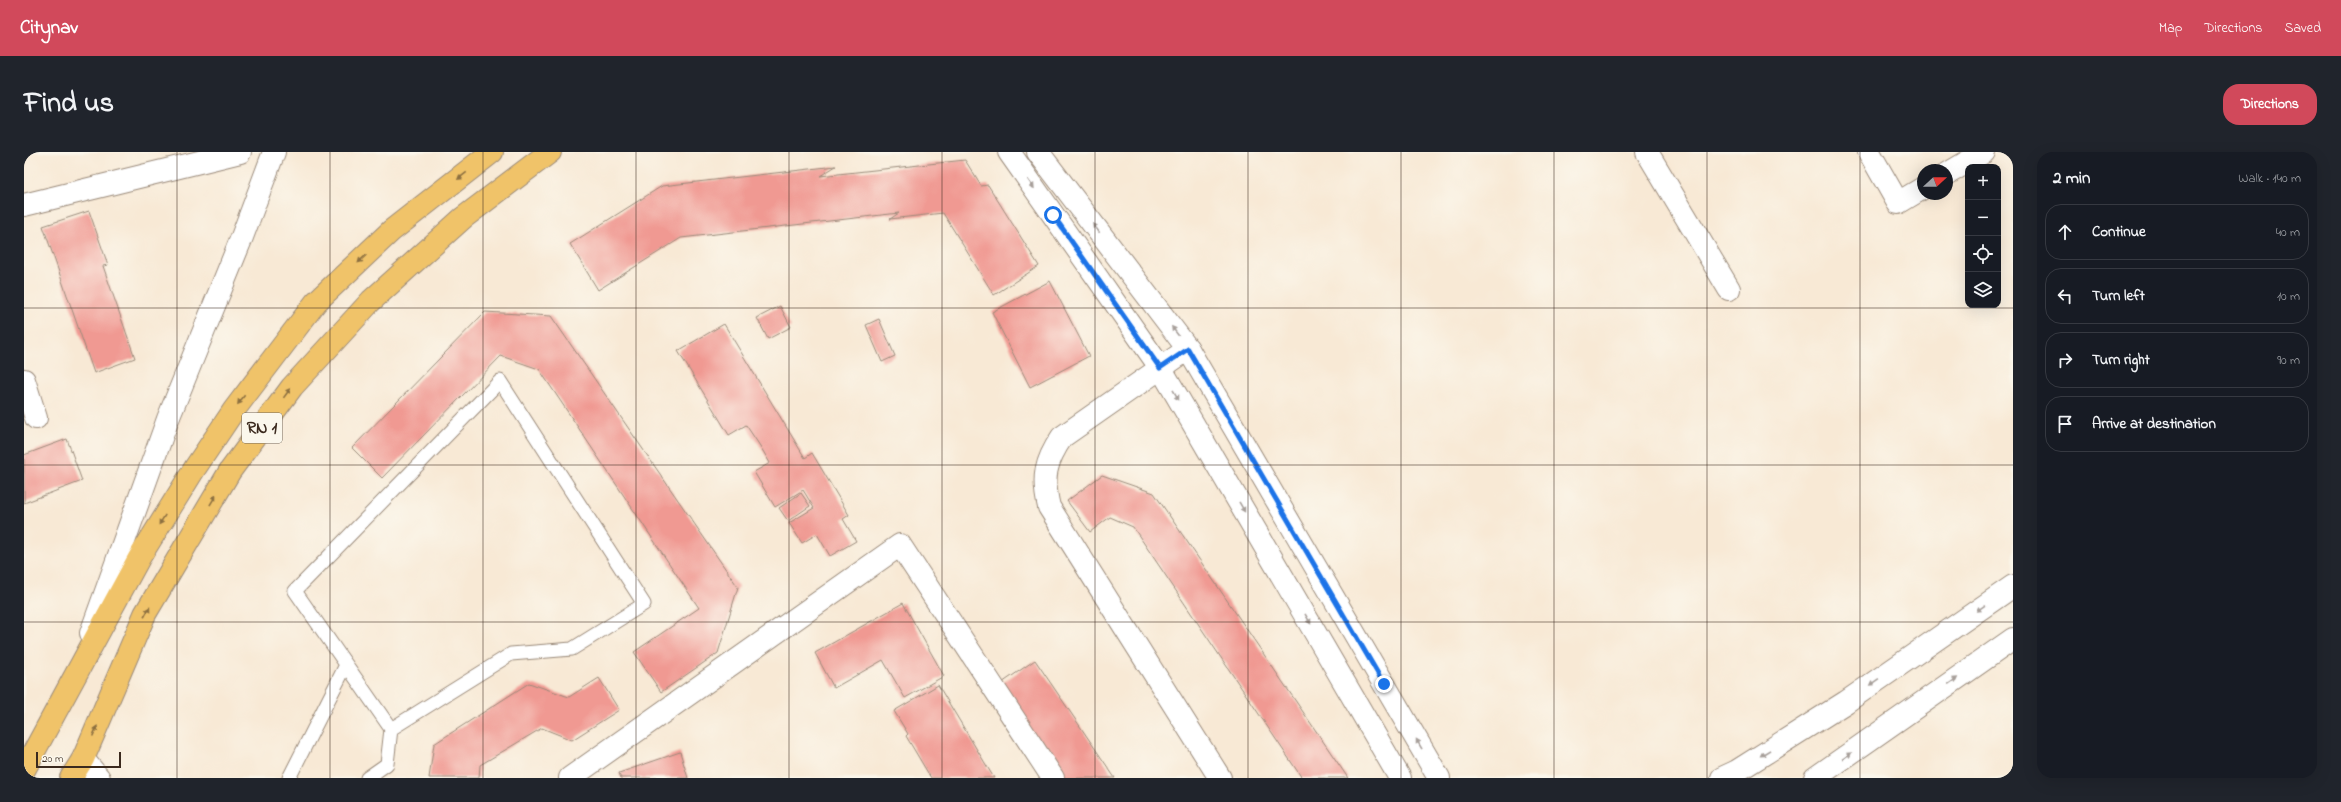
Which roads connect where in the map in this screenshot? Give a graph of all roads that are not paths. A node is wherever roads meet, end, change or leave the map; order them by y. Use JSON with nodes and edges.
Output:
{"nodes":[{"id":1,"x":240,"y":152,"type":"edge"},
{"id":2,"x":274,"y":152,"type":"edge"},
{"id":3,"x":492,"y":152,"type":"edge"},
{"id":4,"x":550,"y":152,"type":"edge"},
{"id":5,"x":1008,"y":152,"type":"edge"},
{"id":6,"x":1038,"y":152,"type":"edge"},
{"id":7,"x":1647,"y":152,"type":"edge"},
{"id":8,"x":1869,"y":152,"type":"edge"},
{"id":9,"x":1984,"y":152,"type":"edge"},
{"id":10,"x":1953,"y":170,"type":"edge"},
{"id":11,"x":1917,"y":192,"type":"edge"},
{"id":12,"x":24,"y":205,"type":"edge"},
{"id":13,"x":1729,"y":289,"type":"dead end"},
{"id":14,"x":1188,"y":349,"type":"junction"},
{"id":15,"x":1160,"y":368,"type":"junction"},
{"id":16,"x":24,"y":380,"type":"edge"},
{"id":17,"x":36,"y":418,"type":"dead end"},
{"id":18,"x":2013,"y":586,"type":"edge"},
{"id":19,"x":2013,"y":639,"type":"edge"},
{"id":20,"x":346,"y":665,"type":"junction"},
{"id":21,"x":78,"y":672,"type":"junction"},
{"id":22,"x":391,"y":729,"type":"junction"},
{"id":23,"x":83,"y":759,"type":"junction"},
{"id":24,"x":24,"y":770,"type":"edge"},
{"id":25,"x":71,"y":778,"type":"edge"},
{"id":26,"x":93,"y":778,"type":"edge"},
{"id":27,"x":99,"y":778,"type":"edge"},
{"id":28,"x":289,"y":778,"type":"edge"},
{"id":29,"x":367,"y":778,"type":"edge"},
{"id":30,"x":570,"y":778,"type":"edge"},
{"id":31,"x":1053,"y":778,"type":"edge"},
{"id":32,"x":1220,"y":778,"type":"edge"},
{"id":33,"x":1400,"y":778,"type":"edge"},
{"id":34,"x":1439,"y":778,"type":"edge"},
{"id":35,"x":1722,"y":778,"type":"edge"},
{"id":36,"x":1815,"y":778,"type":"edge"}],
"edges":[{"from":1,"to":12,"type":"street"},
{"from":2,"to":21,"type":"street"},
{"from":3,"to":21,"type":"highway","number":"RN 1","one_way":true},
{"from":23,"to":4,"type":"highway","number":"RN 1","one_way":true},
{"from":5,"to":15,"type":"street","one_way":true},
{"from":14,"to":6,"type":"street","one_way":true},
{"from":7,"to":13,"type":"street"},
{"from":8,"to":11,"type":"street"},
{"from":9,"to":10,"type":"street"},
{"from":14,"to":15,"type":"street"},
{"from":34,"to":14,"type":"street","one_way":true},
{"from":15,"to":32,"type":"street"},
{"from":15,"to":33,"type":"street","one_way":true},
{"from":16,"to":17,"type":"street"},
{"from":18,"to":35,"type":"street","one_way":true},
{"from":36,"to":19,"type":"street","one_way":true},
{"from":20,"to":22,"type":"lane"},
{"from":20,"to":22,"type":"lane"},
{"from":20,"to":28,"type":"lane"},
{"from":21,"to":24,"type":"highway","number":"RN 1"},
{"from":22,"to":29,"type":"lane"},
{"from":23,"to":25,"type":"highway","number":"RN 1"},
{"from":23,"to":26,"type":"street"},
{"from":23,"to":27,"type":"street"},
{"from":30,"to":31,"type":"street"}]}
